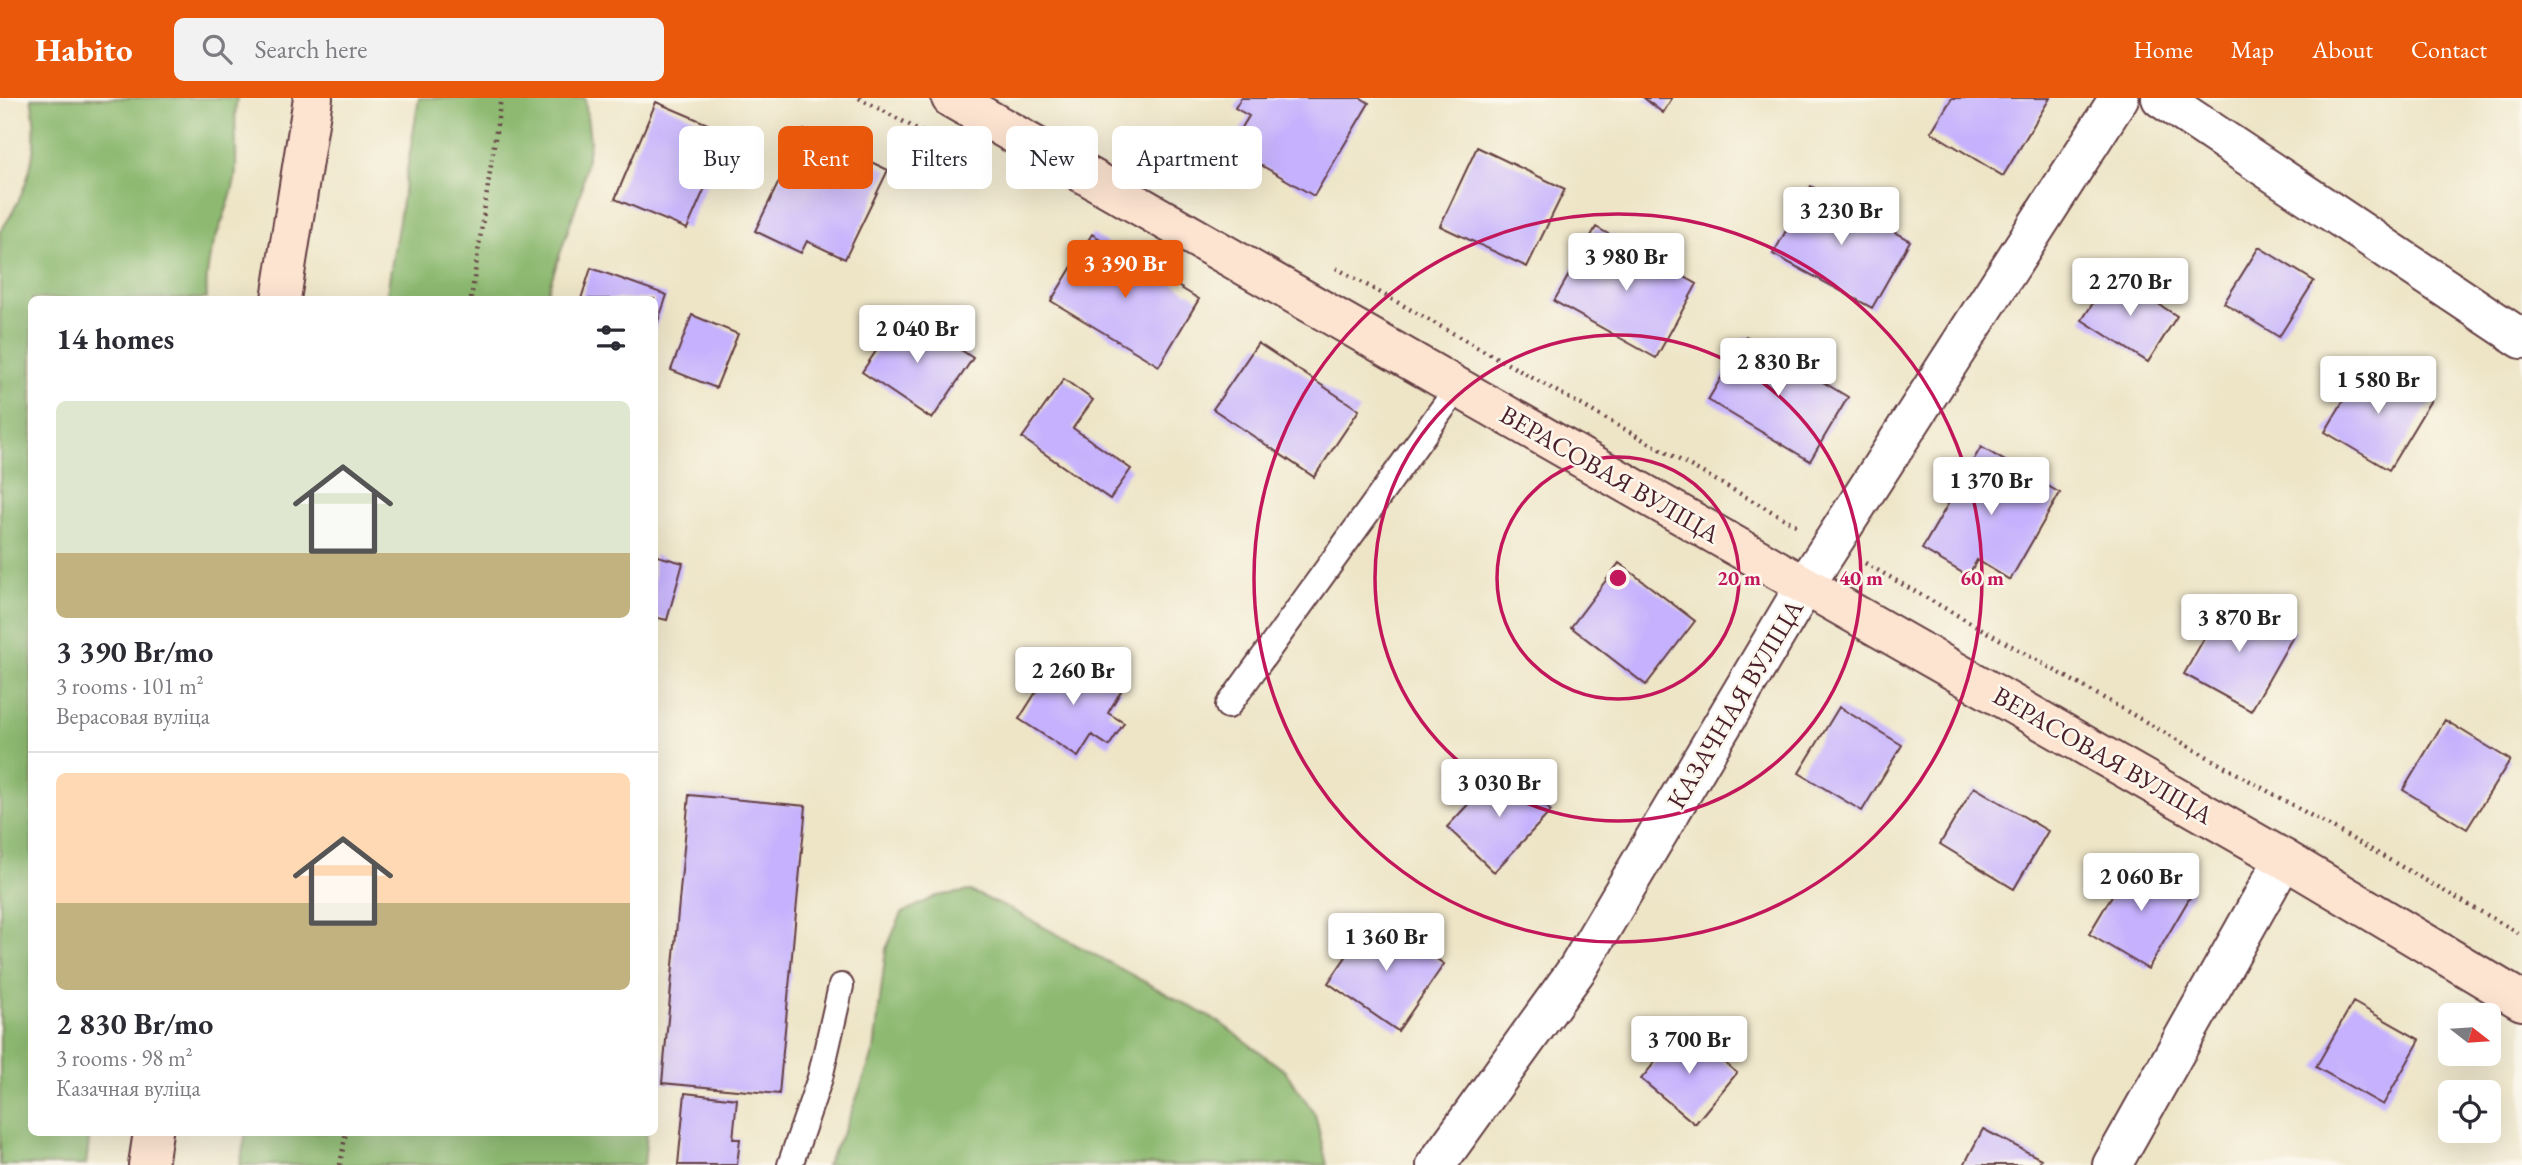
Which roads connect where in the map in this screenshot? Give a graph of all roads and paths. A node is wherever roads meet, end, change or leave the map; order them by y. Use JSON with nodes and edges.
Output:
{"nodes":[{"id":1,"x":313,"y":98,"type":"edge"},
{"id":2,"x":500,"y":98,"type":"edge"},
{"id":3,"x":951,"y":98,"type":"edge"},
{"id":4,"x":2119,"y":98,"type":"edge"},
{"id":5,"x":2161,"y":98,"type":"edge"},
{"id":6,"x":1335,"y":267,"type":"dead end"},
{"id":7,"x":281,"y":296,"type":"edge"},
{"id":8,"x":471,"y":296,"type":"edge"},
{"id":9,"x":2522,"y":340,"type":"edge"},
{"id":10,"x":1458,"y":387,"type":"junction"},
{"id":11,"x":1832,"y":544,"type":"junction"},
{"id":12,"x":1806,"y":584,"type":"junction"},
{"id":13,"x":1228,"y":706,"type":"dead end"},
{"id":14,"x":2284,"y":859,"type":"junction"},
{"id":15,"x":2522,"y":935,"type":"edge"},
{"id":16,"x":841,"y":986,"type":"dead end"},
{"id":17,"x":2522,"y":1001,"type":"edge"},
{"id":18,"x":152,"y":1136,"type":"edge"},
{"id":19,"x":345,"y":1136,"type":"edge"},
{"id":20,"x":148,"y":1165,"type":"edge"},
{"id":21,"x":340,"y":1165,"type":"edge"},
{"id":22,"x":790,"y":1165,"type":"edge"},
{"id":23,"x":1436,"y":1165,"type":"edge"},
{"id":24,"x":2112,"y":1165,"type":"edge"}],
"edges":[{"from":1,"to":7,"type":"street"},
{"from":2,"to":8,"type":"path"},
{"from":3,"to":10,"type":"street","name":"ВЕРАСОВАЯ ВУЛІЦА"},
{"from":4,"to":11,"type":"street","name":"КАЗАЧНАЯ ВУЛІЦА"},
{"from":5,"to":9,"type":"street"},
{"from":6,"to":11,"type":"path"},
{"from":10,"to":12,"type":"street","name":"ВЕРАСОВАЯ ВУЛІЦА"},
{"from":10,"to":13,"type":"lane"},
{"from":11,"to":12,"type":"street","name":"КАЗАЧНАЯ ВУЛІЦА"},
{"from":11,"to":15,"type":"path"},
{"from":12,"to":14,"type":"street","name":"ВЕРАСОВАЯ ВУЛІЦА"},
{"from":12,"to":23,"type":"street","name":"КАЗАЧНАЯ ВУЛІЦА"},
{"from":14,"to":17,"type":"street","name":"ВЕРАСОВАЯ ВУЛІЦА"},
{"from":14,"to":24,"type":"street"},
{"from":16,"to":22,"type":"lane"},
{"from":18,"to":20,"type":"street"},
{"from":19,"to":21,"type":"path"}]}
